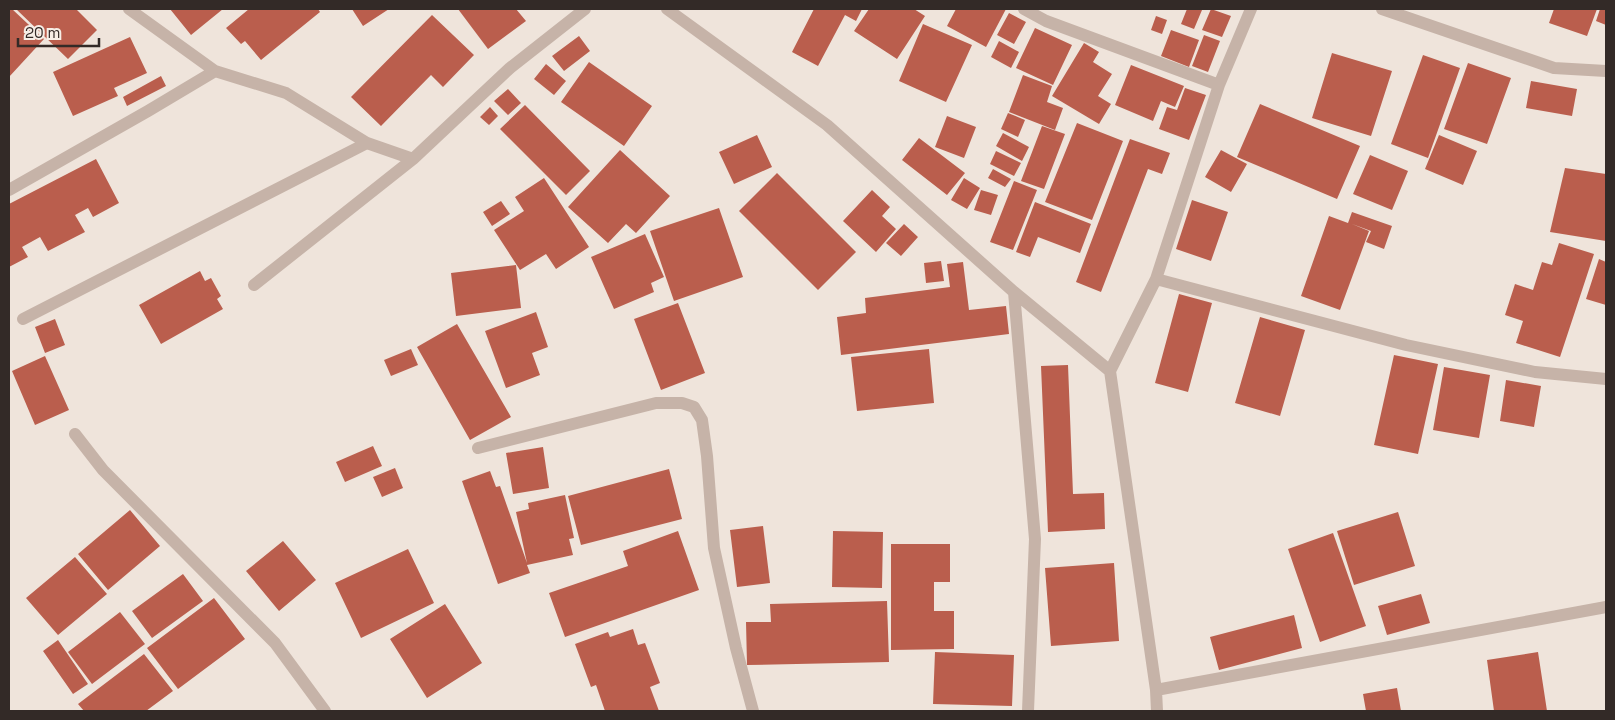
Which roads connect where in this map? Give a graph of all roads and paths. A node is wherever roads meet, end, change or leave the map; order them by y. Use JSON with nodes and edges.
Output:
{"nodes":[{"id":1,"x":129,"y":9,"type":"edge"},
{"id":2,"x":585,"y":9,"type":"edge"},
{"id":3,"x":668,"y":9,"type":"edge"},
{"id":4,"x":1024,"y":9,"type":"edge"},
{"id":5,"x":1251,"y":9,"type":"edge"},
{"id":6,"x":1382,"y":9,"type":"edge"},
{"id":7,"x":215,"y":70,"type":"junction"},
{"id":8,"x":1606,"y":70,"type":"edge"},
{"id":9,"x":1218,"y":85,"type":"junction"},
{"id":10,"x":367,"y":143,"type":"junction"},
{"id":11,"x":413,"y":158,"type":"junction"},
{"id":12,"x":9,"y":190,"type":"edge"},
{"id":13,"x":1156,"y":280,"type":"junction"},
{"id":14,"x":254,"y":286,"type":"dead end"},
{"id":15,"x":1014,"y":292,"type":"junction"},
{"id":16,"x":23,"y":319,"type":"dead end"},
{"id":17,"x":1110,"y":372,"type":"junction"},
{"id":18,"x":1606,"y":379,"type":"edge"},
{"id":19,"x":75,"y":434,"type":"dead end"},
{"id":20,"x":478,"y":448,"type":"dead end"},
{"id":21,"x":1606,"y":607,"type":"edge"},
{"id":22,"x":1156,"y":690,"type":"junction"},
{"id":23,"x":325,"y":711,"type":"edge"},
{"id":24,"x":753,"y":711,"type":"edge"},
{"id":25,"x":1028,"y":711,"type":"edge"},
{"id":26,"x":1157,"y":711,"type":"edge"}],
"edges":[{"from":1,"to":7,"type":"street"},
{"from":2,"to":11,"type":"street"},
{"from":3,"to":15,"type":"street"},
{"from":4,"to":9,"type":"street"},
{"from":5,"to":9,"type":"street"},
{"from":6,"to":8,"type":"street"},
{"from":7,"to":10,"type":"street"},
{"from":7,"to":12,"type":"street"},
{"from":9,"to":13,"type":"street"},
{"from":10,"to":11,"type":"street"},
{"from":10,"to":16,"type":"street"},
{"from":11,"to":14,"type":"street"},
{"from":13,"to":17,"type":"street"},
{"from":13,"to":18,"type":"street"},
{"from":15,"to":17,"type":"street"},
{"from":15,"to":25,"type":"street"},
{"from":17,"to":22,"type":"street"},
{"from":19,"to":23,"type":"street"},
{"from":20,"to":24,"type":"street"},
{"from":21,"to":22,"type":"street"},
{"from":22,"to":26,"type":"street"}]}
